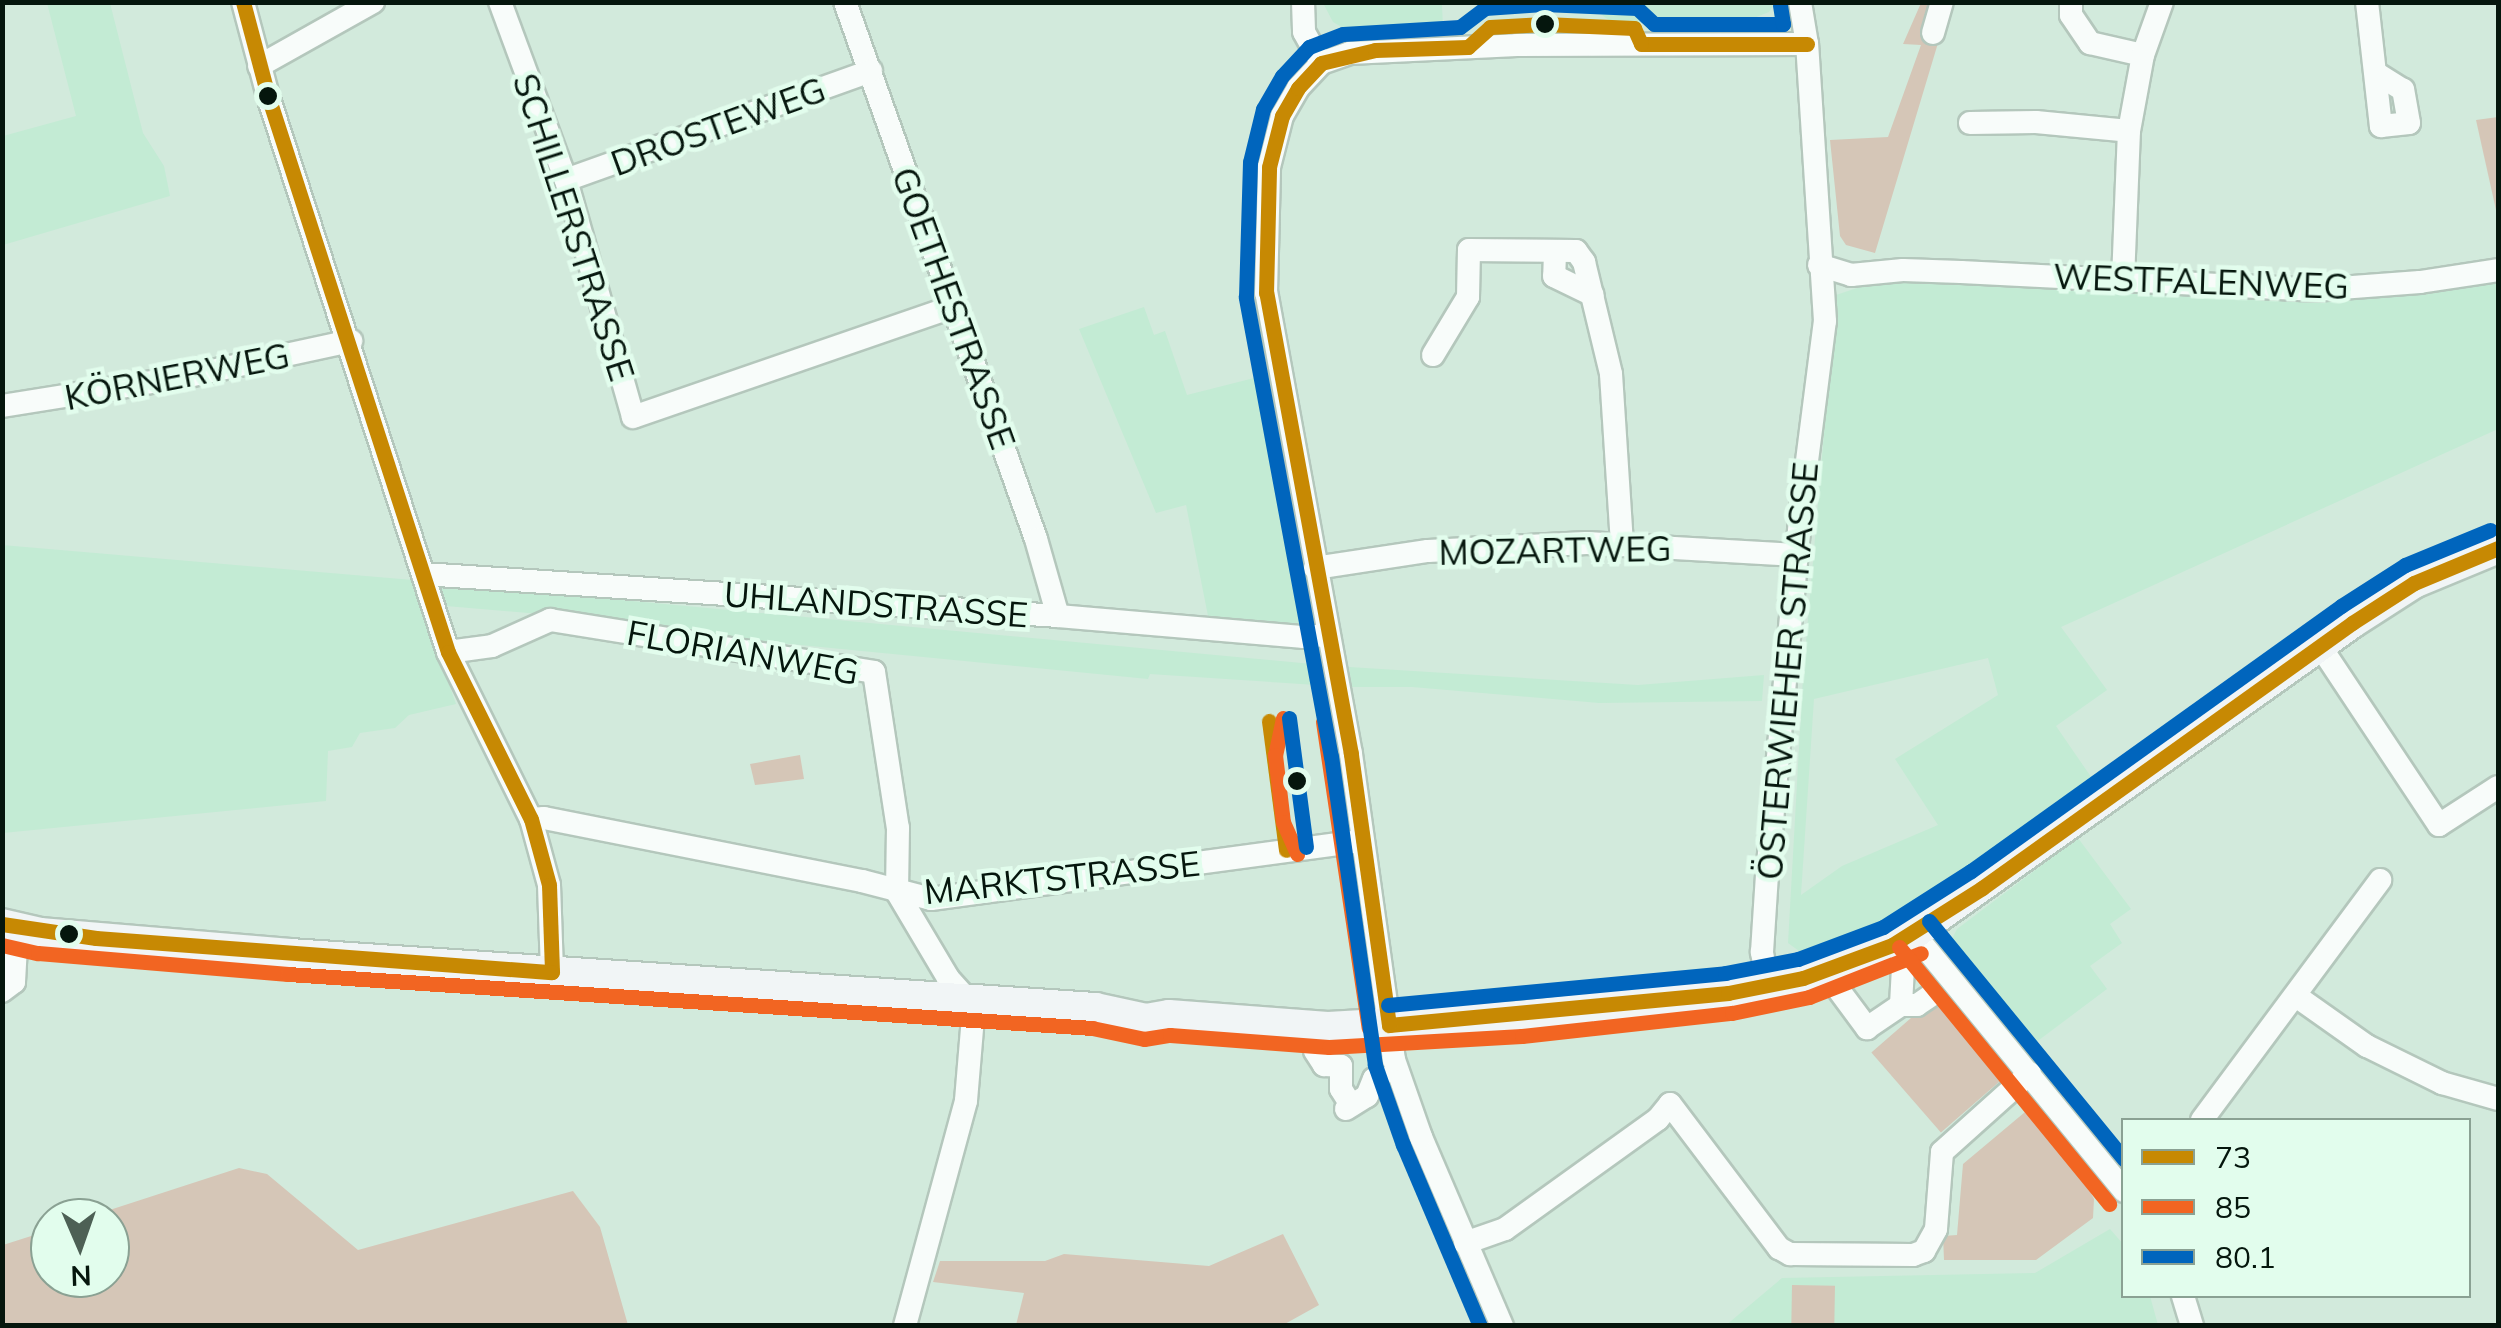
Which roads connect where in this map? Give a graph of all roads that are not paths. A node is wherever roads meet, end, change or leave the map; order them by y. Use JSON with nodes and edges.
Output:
{"nodes":[{"id":1,"x":243,"y":2,"type":"edge"},
{"id":2,"x":373,"y":2,"type":"edge"},
{"id":3,"x":500,"y":2,"type":"edge"},
{"id":4,"x":1303,"y":2,"type":"edge"},
{"id":5,"x":1800,"y":2,"type":"edge"},
{"id":6,"x":1811,"y":2,"type":"edge"},
{"id":7,"x":1942,"y":2,"type":"edge"},
{"id":8,"x":2070,"y":2,"type":"edge"},
{"id":9,"x":2162,"y":2,"type":"edge"},
{"id":10,"x":2367,"y":2,"type":"edge"},
{"id":11,"x":851,"y":4,"type":"edge"},
{"id":12,"x":1933,"y":33,"type":"dead end"},
{"id":13,"x":1807,"y":44,"type":"junction"},
{"id":14,"x":2143,"y":54,"type":"junction"},
{"id":15,"x":1322,"y":63,"type":"junction"},
{"id":16,"x":259,"y":66,"type":"junction"},
{"id":17,"x":870,"y":72,"type":"junction"},
{"id":18,"x":2376,"y":73,"type":"dead end"},
{"id":19,"x":1970,"y":123,"type":"dead end"},
{"id":20,"x":2130,"y":131,"type":"junction"},
{"id":21,"x":566,"y":180,"type":"junction"},
{"id":22,"x":1819,"y":266,"type":"junction"},
{"id":23,"x":2498,"y":270,"type":"edge"},
{"id":24,"x":2123,"y":280,"type":"junction"},
{"id":25,"x":952,"y":307,"type":"junction"},
{"id":26,"x":351,"y":341,"type":"junction"},
{"id":27,"x":1432,"y":355,"type":"dead end"},
{"id":28,"x":2,"y":406,"type":"edge"},
{"id":29,"x":1622,"y":544,"type":"junction"},
{"id":30,"x":2498,"y":548,"type":"edge"},
{"id":31,"x":1797,"y":555,"type":"junction"},
{"id":32,"x":1315,"y":568,"type":"junction"},
{"id":33,"x":423,"y":574,"type":"junction"},
{"id":34,"x":1058,"y":616,"type":"junction"},
{"id":35,"x":1328,"y":635,"type":"junction"},
{"id":36,"x":2320,"y":646,"type":"junction"},
{"id":37,"x":448,"y":652,"type":"junction"},
{"id":38,"x":2498,"y":788,"type":"edge"},
{"id":39,"x":531,"y":820,"type":"junction"},
{"id":40,"x":1360,"y":840,"type":"junction"},
{"id":41,"x":2380,"y":880,"type":"dead end"},
{"id":42,"x":896,"y":892,"type":"junction"},
{"id":43,"x":16,"y":931,"type":"edge"},
{"id":44,"x":1914,"y":934,"type":"junction"},
{"id":45,"x":1903,"y":971,"type":"dead end"},
{"id":46,"x":552,"y":972,"type":"junction"},
{"id":47,"x":1770,"y":986,"type":"junction"},
{"id":48,"x":1838,"y":989,"type":"dead end"},
{"id":49,"x":2,"y":991,"type":"edge"},
{"id":50,"x":1932,"y":995,"type":"dead end"},
{"id":51,"x":2296,"y":996,"type":"junction"},
{"id":52,"x":968,"y":1000,"type":"junction"},
{"id":53,"x":1894,"y":1016,"type":"junction"},
{"id":54,"x":1389,"y":1025,"type":"junction"},
{"id":55,"x":1315,"y":1051,"type":"dead end"},
{"id":56,"x":1348,"y":1062,"type":"junction"},
{"id":57,"x":2030,"y":1073,"type":"junction"},
{"id":58,"x":2498,"y":1099,"type":"edge"},
{"id":59,"x":2204,"y":1118,"type":"edge"},
{"id":60,"x":2121,"y":1188,"type":"edge"},
{"id":61,"x":1466,"y":1243,"type":"junction"},
{"id":62,"x":2184,"y":1298,"type":"edge"},
{"id":63,"x":905,"y":1326,"type":"edge"},
{"id":64,"x":1502,"y":1326,"type":"edge"},
{"id":65,"x":2192,"y":1326,"type":"edge"}],
"edges":[{"from":1,"to":16,"type":"street"},
{"from":2,"to":16,"type":"street"},
{"from":3,"to":21,"type":"street","name":"SCHILLERSTRASSE"},
{"from":4,"to":15,"type":"street"},
{"from":5,"to":13,"type":"street","name":"ÖSTERWIEHER STRASSE"},
{"from":6,"to":13,"type":"street","name":"ÖSTERWIEHER STRASSE"},
{"from":7,"to":12,"type":"street"},
{"from":8,"to":14,"type":"street"},
{"from":9,"to":14,"type":"street"},
{"from":10,"to":18,"type":"street"},
{"from":11,"to":17,"type":"street","name":"GOETHESTRASSE"},
{"from":13,"to":15,"type":"street"},
{"from":13,"to":22,"type":"street","name":"ÖSTERWIEHER STRASSE"},
{"from":14,"to":20,"type":"street"},
{"from":15,"to":32,"type":"street"},
{"from":16,"to":26,"type":"street"},
{"from":17,"to":21,"type":"street","name":"DROSTEWEG"},
{"from":17,"to":25,"type":"street","name":"GOETHESTRASSE"},
{"from":19,"to":20,"type":"street"},
{"from":20,"to":24,"type":"street"},
{"from":21,"to":25,"type":"street","name":"SCHILLERSTRASSE"},
{"from":22,"to":24,"type":"street","name":"WESTFALENWEG"},
{"from":22,"to":31,"type":"street","name":"ÖSTERWIEHER STRASSE"},
{"from":23,"to":24,"type":"street","name":"WESTFALENWEG"},
{"from":25,"to":34,"type":"street","name":"GOETHESTRASSE"},
{"from":26,"to":28,"type":"street","name":"KÖRNERWEG"},
{"from":26,"to":33,"type":"street"},
{"from":27,"to":29,"type":"street"},
{"from":29,"to":31,"type":"street","name":"MOZARTWEG"},
{"from":29,"to":32,"type":"street","name":"MOZARTWEG"},
{"from":30,"to":36,"type":"main road"},
{"from":31,"to":47,"type":"street","name":"ÖSTERWIEHER STRASSE"},
{"from":32,"to":35,"type":"street"},
{"from":33,"to":34,"type":"street","name":"UHLANDSTRASSE"},
{"from":33,"to":37,"type":"street"},
{"from":34,"to":35,"type":"street","name":"UHLANDSTRASSE"},
{"from":35,"to":40,"type":"street"},
{"from":36,"to":38,"type":"street"},
{"from":36,"to":44,"type":"main road"},
{"from":37,"to":39,"type":"street"},
{"from":37,"to":42,"type":"street","name":"FLORIANWEG"},
{"from":39,"to":42,"type":"street","name":"MARKTSTRASSE"},
{"from":39,"to":46,"type":"street"},
{"from":40,"to":42,"type":"street","name":"MARKTSTRASSE"},
{"from":40,"to":54,"type":"street"},
{"from":41,"to":51,"type":"street"},
{"from":42,"to":52,"type":"street"},
{"from":43,"to":46,"type":"main road"},
{"from":43,"to":49,"type":"street"},
{"from":44,"to":47,"type":"main road"},
{"from":44,"to":57,"type":"street"},
{"from":45,"to":53,"type":"street"},
{"from":46,"to":52,"type":"main road"},
{"from":47,"to":54,"type":"main road"},
{"from":48,"to":53,"type":"street"},
{"from":50,"to":53,"type":"street"},
{"from":51,"to":58,"type":"street"},
{"from":51,"to":59,"type":"street"},
{"from":52,"to":54,"type":"main road"},
{"from":52,"to":63,"type":"street"},
{"from":54,"to":61,"type":"street"},
{"from":55,"to":56,"type":"street"},
{"from":56,"to":56,"type":"street"},
{"from":57,"to":60,"type":"street"},
{"from":57,"to":61,"type":"street"},
{"from":61,"to":64,"type":"street"},
{"from":62,"to":65,"type":"street"}]}
